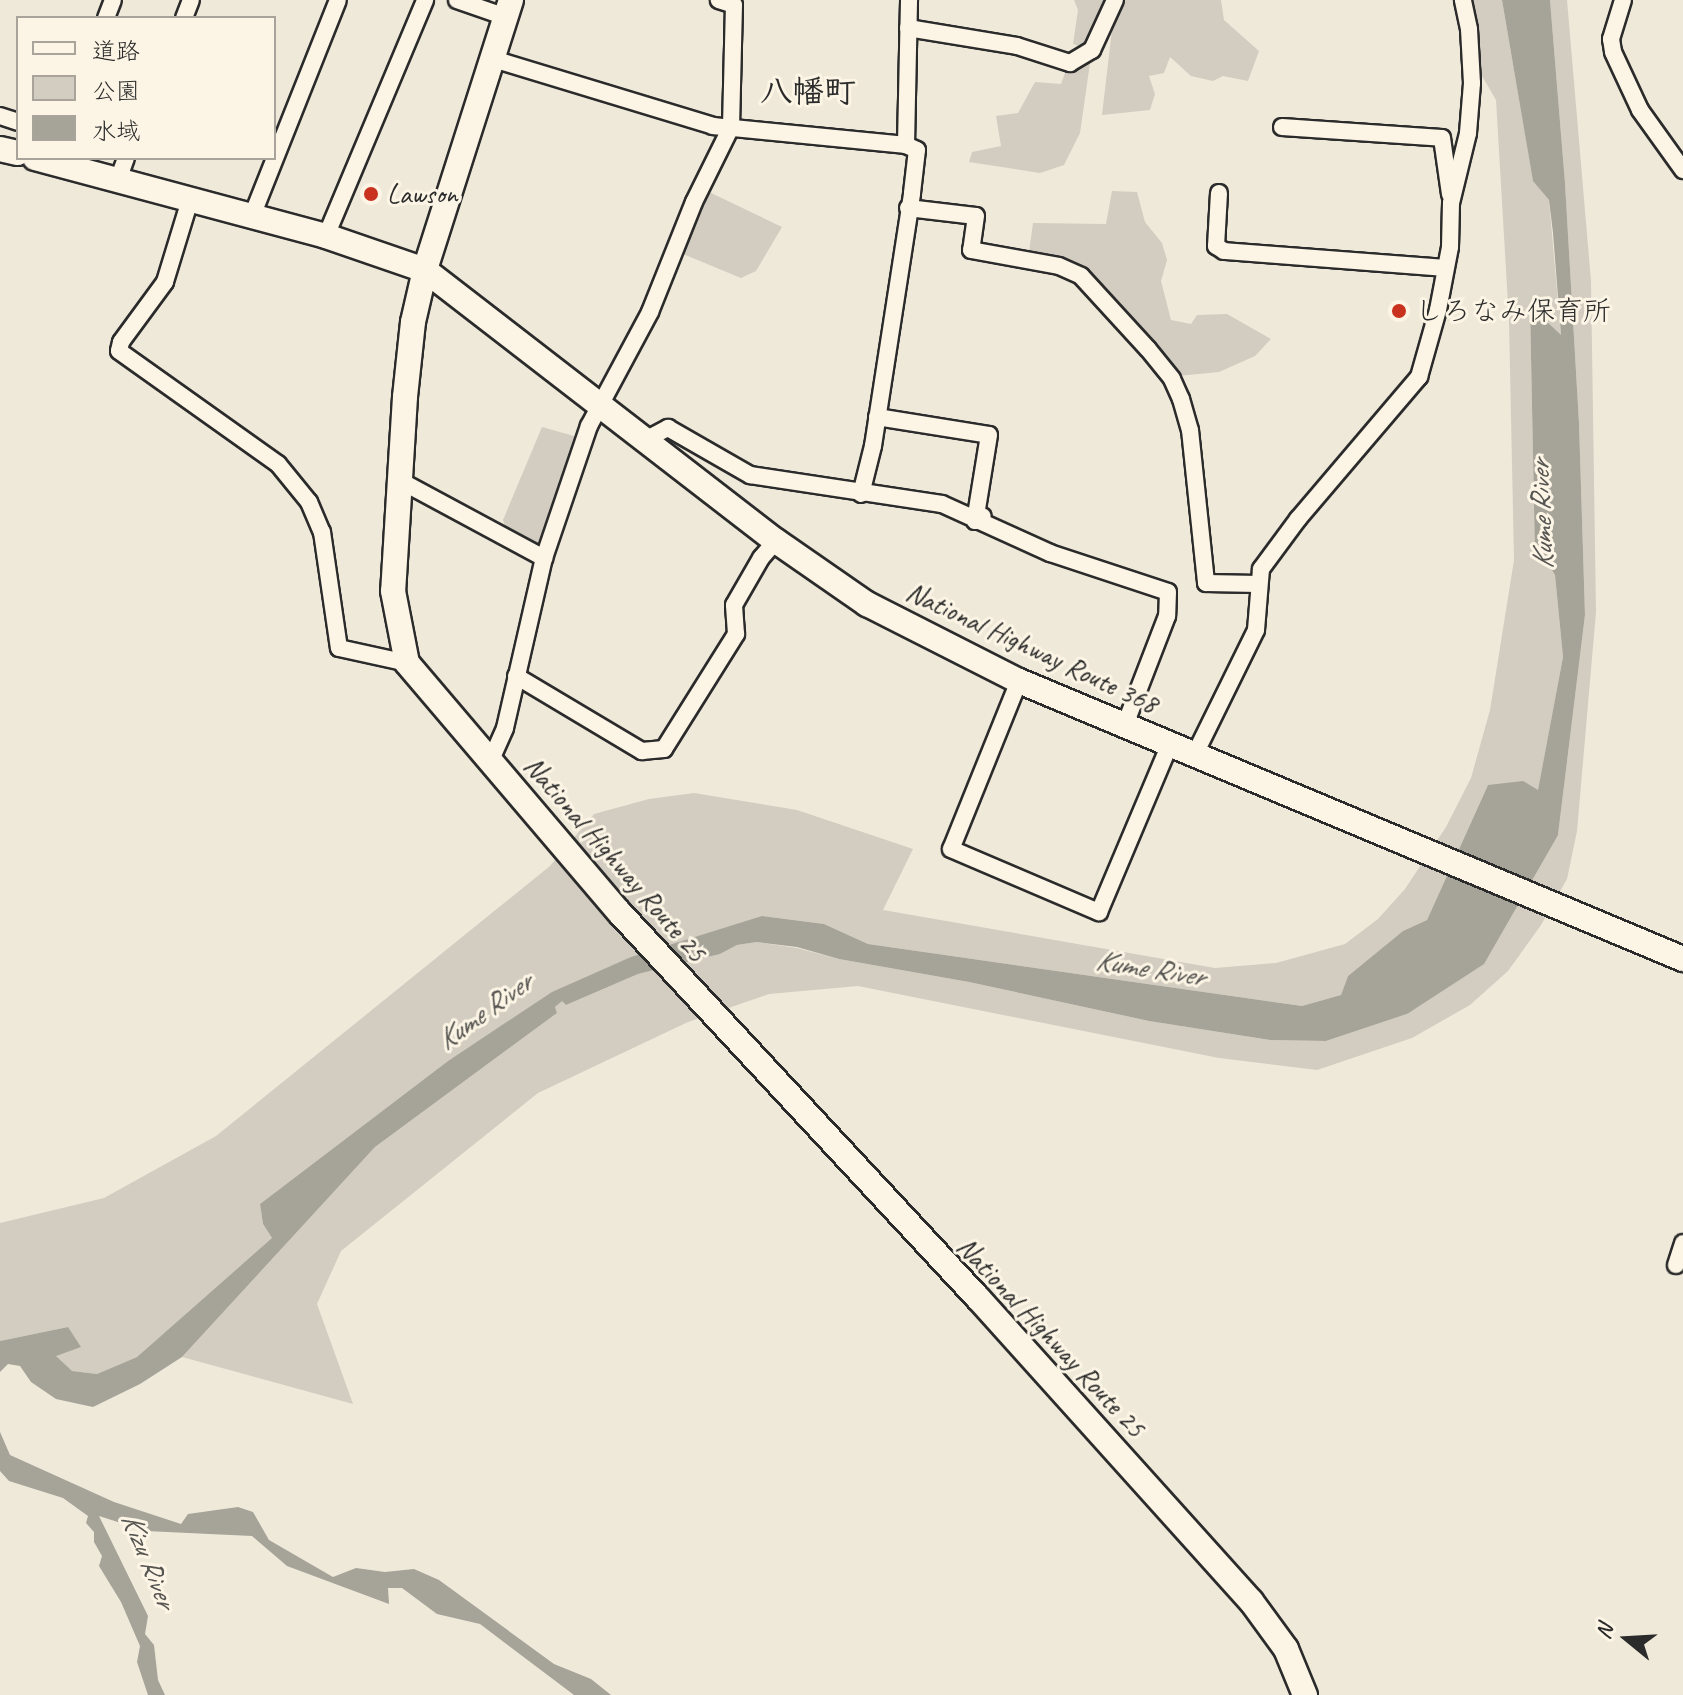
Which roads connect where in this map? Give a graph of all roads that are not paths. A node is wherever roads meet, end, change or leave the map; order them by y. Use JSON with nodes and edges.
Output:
{"nodes":[{"id":1,"x":338,"y":0,"type":"edge"},
{"id":2,"x":425,"y":0,"type":"edge"},
{"id":3,"x":457,"y":0,"type":"edge"},
{"id":4,"x":719,"y":0,"type":"edge"},
{"id":5,"x":909,"y":0,"type":"edge"},
{"id":6,"x":1115,"y":0,"type":"edge"},
{"id":7,"x":1463,"y":0,"type":"edge"},
{"id":8,"x":1623,"y":0,"type":"edge"},
{"id":9,"x":509,"y":8,"type":"edge"},
{"id":10,"x":908,"y":28,"type":"junction"},
{"id":11,"x":493,"y":59,"type":"junction"},
{"id":12,"x":731,"y":127,"type":"junction"},
{"id":13,"x":1282,"y":127,"type":"dead end"},
{"id":14,"x":906,"y":145,"type":"junction"},
{"id":15,"x":276,"y":156,"type":"edge"},
{"id":16,"x":51,"y":160,"type":"edge"},
{"id":17,"x":274,"y":160,"type":"edge"},
{"id":18,"x":122,"y":169,"type":"edge"},
{"id":19,"x":1683,"y":170,"type":"edge"},
{"id":20,"x":1219,"y":193,"type":"dead end"},
{"id":21,"x":190,"y":200,"type":"junction"},
{"id":22,"x":1451,"y":203,"type":"junction"},
{"id":23,"x":908,"y":208,"type":"junction"},
{"id":24,"x":252,"y":216,"type":"junction"},
{"id":25,"x":326,"y":236,"type":"junction"},
{"id":26,"x":1444,"y":268,"type":"junction"},
{"id":27,"x":425,"y":270,"type":"junction"},
{"id":28,"x":600,"y":403,"type":"junction"},
{"id":29,"x":877,"y":417,"type":"junction"},
{"id":30,"x":647,"y":439,"type":"junction"},
{"id":31,"x":399,"y":480,"type":"junction"},
{"id":32,"x":861,"y":494,"type":"junction"},
{"id":33,"x":980,"y":518,"type":"junction"},
{"id":34,"x":776,"y":541,"type":"junction"},
{"id":35,"x":544,"y":558,"type":"junction"},
{"id":36,"x":1259,"y":584,"type":"junction"},
{"id":37,"x":407,"y":663,"type":"junction"},
{"id":38,"x":516,"y":676,"type":"junction"},
{"id":39,"x":1019,"y":681,"type":"junction"},
{"id":40,"x":1125,"y":725,"type":"junction"},
{"id":41,"x":1170,"y":744,"type":"junction"},
{"id":42,"x":1195,"y":754,"type":"junction"},
{"id":43,"x":490,"y":762,"type":"junction"},
{"id":44,"x":1683,"y":959,"type":"edge"},
{"id":45,"x":1683,"y":1243,"type":"edge"},
{"id":46,"x":1676,"y":1265,"type":"dead end"},
{"id":47,"x":1305,"y":1695,"type":"edge"}],
"edges":[{"from":1,"to":15,"type":"street"},
{"from":2,"to":25,"type":"street"},
{"from":3,"to":9,"type":"street"},
{"from":4,"to":12,"type":"street"},
{"from":5,"to":10,"type":"street"},
{"from":6,"to":10,"type":"street"},
{"from":7,"to":22,"type":"street"},
{"from":8,"to":19,"type":"street"},
{"from":9,"to":11,"type":"highway","name":"National Highway Route 25"},
{"from":10,"to":14,"type":"street"},
{"from":11,"to":12,"type":"street"},
{"from":11,"to":27,"type":"highway","name":"National Highway Route 25"},
{"from":12,"to":14,"type":"street"},
{"from":12,"to":28,"type":"street"},
{"from":13,"to":22,"type":"street"},
{"from":14,"to":23,"type":"street"},
{"from":16,"to":18,"type":"highway"},
{"from":17,"to":24,"type":"street"},
{"from":18,"to":21,"type":"highway"},
{"from":20,"to":26,"type":"street"},
{"from":21,"to":24,"type":"highway"},
{"from":21,"to":37,"type":"street"},
{"from":22,"to":26,"type":"street"},
{"from":23,"to":29,"type":"street"},
{"from":23,"to":36,"type":"street"},
{"from":24,"to":25,"type":"highway"},
{"from":25,"to":27,"type":"highway"},
{"from":26,"to":36,"type":"street"},
{"from":27,"to":28,"type":"highway","name":"National Highway Route 368"},
{"from":27,"to":31,"type":"highway","name":"National Highway Route 25"},
{"from":28,"to":30,"type":"highway","name":"National Highway Route 368"},
{"from":28,"to":35,"type":"street"},
{"from":29,"to":32,"type":"street"},
{"from":29,"to":33,"type":"street"},
{"from":30,"to":32,"type":"street"},
{"from":30,"to":34,"type":"highway","name":"National Highway Route 368"},
{"from":31,"to":35,"type":"street"},
{"from":31,"to":37,"type":"highway","name":"National Highway Route 25"},
{"from":32,"to":33,"type":"street"},
{"from":33,"to":40,"type":"street"},
{"from":34,"to":38,"type":"street"},
{"from":34,"to":39,"type":"highway","name":"National Highway Route 368"},
{"from":35,"to":38,"type":"street"},
{"from":36,"to":42,"type":"street"},
{"from":37,"to":43,"type":"highway","name":"National Highway Route 25"},
{"from":38,"to":43,"type":"street"},
{"from":39,"to":40,"type":"highway","name":"National Highway Route 368"},
{"from":39,"to":41,"type":"street"},
{"from":40,"to":41,"type":"highway","name":"National Highway Route 368"},
{"from":41,"to":42,"type":"highway","name":"National Highway Route 368"},
{"from":42,"to":44,"type":"highway","name":"National Highway Route 368"},
{"from":43,"to":47,"type":"highway","name":"National Highway Route 25"},
{"from":45,"to":46,"type":"street"}]}
